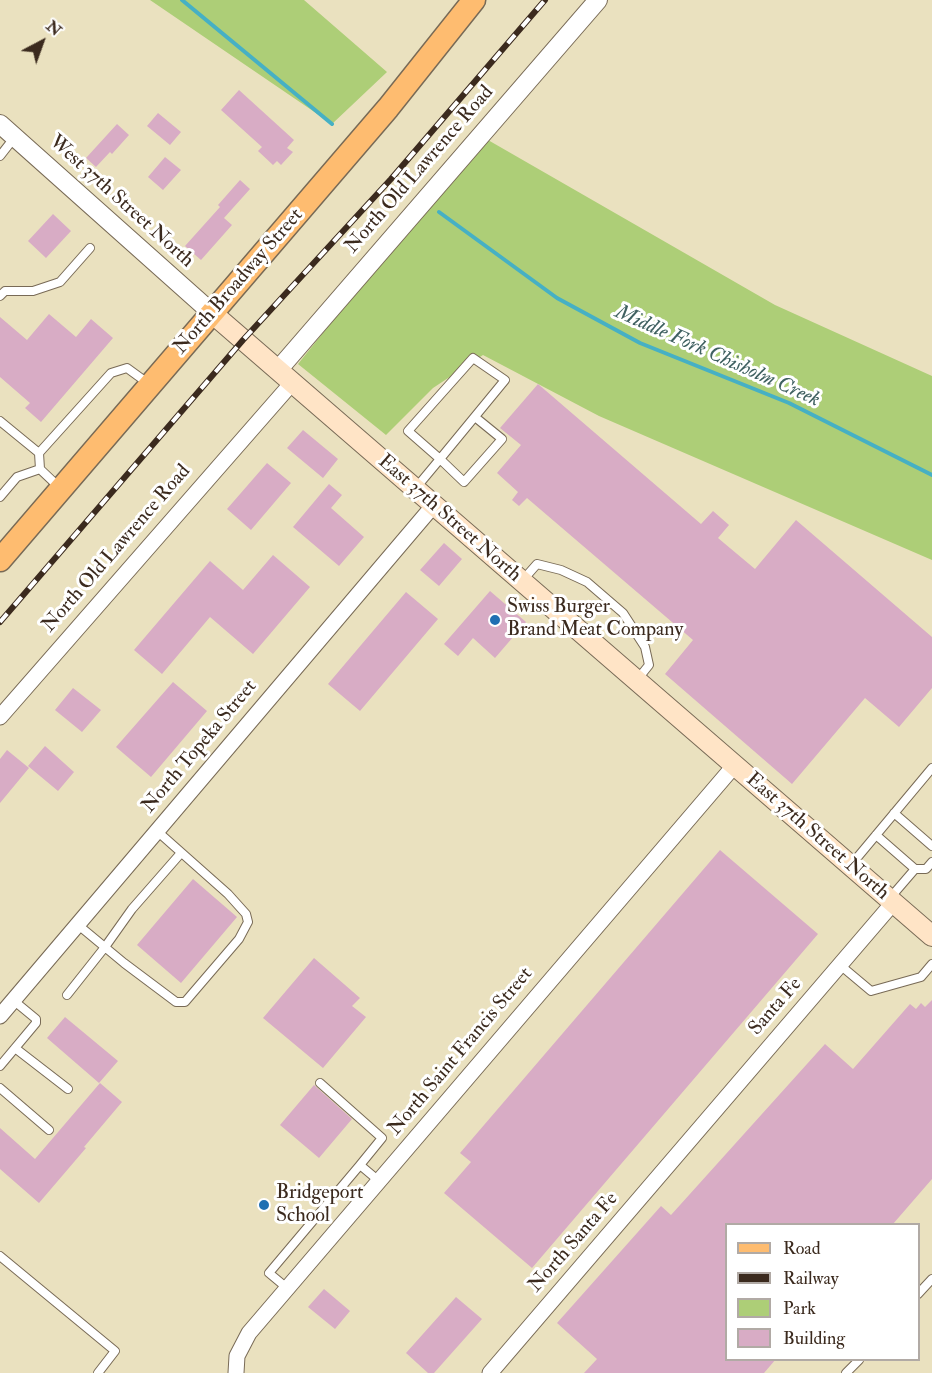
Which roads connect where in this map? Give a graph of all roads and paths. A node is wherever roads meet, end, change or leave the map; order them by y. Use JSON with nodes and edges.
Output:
{"nodes":[{"id":1,"x":474,"y":0,"type":"edge"},
{"id":2,"x":598,"y":0,"type":"edge"},
{"id":3,"x":0,"y":124,"type":"edge"},
{"id":4,"x":15,"y":137,"type":"junction"},
{"id":5,"x":0,"y":156,"type":"edge"},
{"id":6,"x":90,"y":248,"type":"dead end"},
{"id":7,"x":0,"y":296,"type":"edge"},
{"id":8,"x":212,"y":313,"type":"junction"},
{"id":9,"x":278,"y":370,"type":"junction"},
{"id":10,"x":292,"y":384,"type":"junction"},
{"id":11,"x":151,"y":385,"type":"junction"},
{"id":12,"x":475,"y":417,"type":"junction"},
{"id":13,"x":0,"y":421,"type":"edge"},
{"id":14,"x":39,"y":453,"type":"junction"},
{"id":15,"x":440,"y":459,"type":"junction"},
{"id":16,"x":40,"y":469,"type":"junction"},
{"id":17,"x":61,"y":489,"type":"junction"},
{"id":18,"x":414,"y":490,"type":"junction"},
{"id":19,"x":0,"y":497,"type":"edge"},
{"id":20,"x":433,"y":506,"type":"junction"},
{"id":21,"x":0,"y":560,"type":"edge"},
{"id":22,"x":522,"y":582,"type":"junction"},
{"id":23,"x":636,"y":681,"type":"junction"},
{"id":24,"x":0,"y":717,"type":"edge"},
{"id":25,"x":734,"y":766,"type":"junction"},
{"id":26,"x":932,"y":768,"type":"edge"},
{"id":27,"x":894,"y":813,"type":"junction"},
{"id":28,"x":157,"y":831,"type":"junction"},
{"id":29,"x":876,"y":835,"type":"junction"},
{"id":30,"x":932,"y":846,"type":"edge"},
{"id":31,"x":182,"y":853,"type":"junction"},
{"id":32,"x":932,"y":862,"type":"edge"},
{"id":33,"x":850,"y":866,"type":"junction"},
{"id":34,"x":915,"y":869,"type":"junction"},
{"id":35,"x":891,"y":901,"type":"junction"},
{"id":36,"x":77,"y":924,"type":"junction"},
{"id":37,"x":932,"y":936,"type":"edge"},
{"id":38,"x":105,"y":947,"type":"junction"},
{"id":39,"x":932,"y":964,"type":"edge"},
{"id":40,"x":840,"y":965,"type":"junction"},
{"id":41,"x":66,"y":995,"type":"dead end"},
{"id":42,"x":13,"y":1000,"type":"junction"},
{"id":43,"x":0,"y":1016,"type":"edge"},
{"id":44,"x":15,"y":1048,"type":"junction"},
{"id":45,"x":0,"y":1066,"type":"edge"},
{"id":46,"x":320,"y":1083,"type":"dead end"},
{"id":47,"x":0,"y":1088,"type":"edge"},
{"id":48,"x":68,"y":1089,"type":"dead end"},
{"id":49,"x":49,"y":1130,"type":"dead end"},
{"id":50,"x":690,"y":1139,"type":"joint"},
{"id":51,"x":360,"y":1164,"type":"junction"},
{"id":52,"x":379,"y":1181,"type":"junction"},
{"id":53,"x":0,"y":1256,"type":"edge"},
{"id":54,"x":932,"y":1279,"type":"edge"},
{"id":55,"x":287,"y":1288,"type":"junction"},
{"id":56,"x":920,"y":1292,"type":"edge"},
{"id":57,"x":857,"y":1361,"type":"edge"},
{"id":58,"x":98,"y":1373,"type":"edge"},
{"id":59,"x":236,"y":1373,"type":"edge"},
{"id":60,"x":490,"y":1373,"type":"edge"},
{"id":61,"x":846,"y":1373,"type":"edge"}],
"edges":[{"from":1,"to":8,"type":"main road","name":"North Broadway Street"},
{"from":2,"to":9,"type":"street","name":"North Old Lawrence Road"},
{"from":3,"to":4,"type":"street","name":"West 37th Street North"},
{"from":4,"to":5,"type":"lane"},
{"from":4,"to":8,"type":"street","name":"West 37th Street North"},
{"from":6,"to":7,"type":"lane"},
{"from":8,"to":9,"type":"main road","name":"East 37th Street North"},
{"from":8,"to":11,"type":"main road","name":"North Broadway Street"},
{"from":9,"to":10,"type":"main road","name":"East 37th Street North"},
{"from":10,"to":18,"type":"main road","name":"East 37th Street North"},
{"from":10,"to":24,"type":"street","name":"North Old Lawrence Road"},
{"from":11,"to":14,"type":"lane"},
{"from":11,"to":17,"type":"main road","name":"North Broadway Street"},
{"from":12,"to":15,"type":"lane"},
{"from":12,"to":15,"type":"lane"},
{"from":12,"to":15,"type":"lane"},
{"from":13,"to":14,"type":"lane"},
{"from":14,"to":16,"type":"lane"},
{"from":15,"to":18,"type":"lane"},
{"from":16,"to":17,"type":"lane"},
{"from":16,"to":19,"type":"lane"},
{"from":17,"to":21,"type":"main road","name":"North Broadway Street"},
{"from":18,"to":20,"type":"main road","name":"East 37th Street North"},
{"from":20,"to":22,"type":"main road","name":"East 37th Street North"},
{"from":20,"to":28,"type":"street","name":"North Topeka Street"},
{"from":22,"to":23,"type":"main road","name":"East 37th Street North"},
{"from":22,"to":23,"type":"lane"},
{"from":23,"to":25,"type":"main road","name":"East 37th Street North"},
{"from":25,"to":33,"type":"main road","name":"East 37th Street North"},
{"from":25,"to":52,"type":"street","name":"North Saint Francis Street"},
{"from":26,"to":27,"type":"lane"},
{"from":27,"to":29,"type":"lane"},
{"from":27,"to":30,"type":"lane"},
{"from":28,"to":31,"type":"lane"},
{"from":28,"to":36,"type":"street","name":"North Topeka Street"},
{"from":29,"to":33,"type":"lane"},
{"from":29,"to":34,"type":"lane"},
{"from":31,"to":38,"type":"lane"},
{"from":31,"to":38,"type":"lane"},
{"from":32,"to":34,"type":"lane"},
{"from":33,"to":35,"type":"main road","name":"East 37th Street North"},
{"from":34,"to":35,"type":"lane"},
{"from":35,"to":37,"type":"main road","name":"East 37th Street North"},
{"from":35,"to":40,"type":"street","name":"Santa Fe"},
{"from":36,"to":38,"type":"lane"},
{"from":36,"to":42,"type":"street","name":"North Topeka Street"},
{"from":38,"to":41,"type":"lane"},
{"from":39,"to":40,"type":"lane"},
{"from":40,"to":50,"type":"street","name":"Santa Fe"},
{"from":42,"to":43,"type":"street","name":"North Topeka Street"},
{"from":42,"to":44,"type":"lane"},
{"from":44,"to":45,"type":"lane"},
{"from":44,"to":48,"type":"lane"},
{"from":46,"to":51,"type":"lane"},
{"from":47,"to":49,"type":"lane"},
{"from":50,"to":60,"type":"street","name":"North Santa Fe"},
{"from":51,"to":52,"type":"lane"},
{"from":51,"to":55,"type":"lane"},
{"from":52,"to":55,"type":"street","name":"North Saint Francis Street"},
{"from":53,"to":58,"type":"lane"},
{"from":54,"to":56,"type":"lane"},
{"from":55,"to":59,"type":"street","name":"North Saint Francis Street"},
{"from":57,"to":61,"type":"lane"}]}
